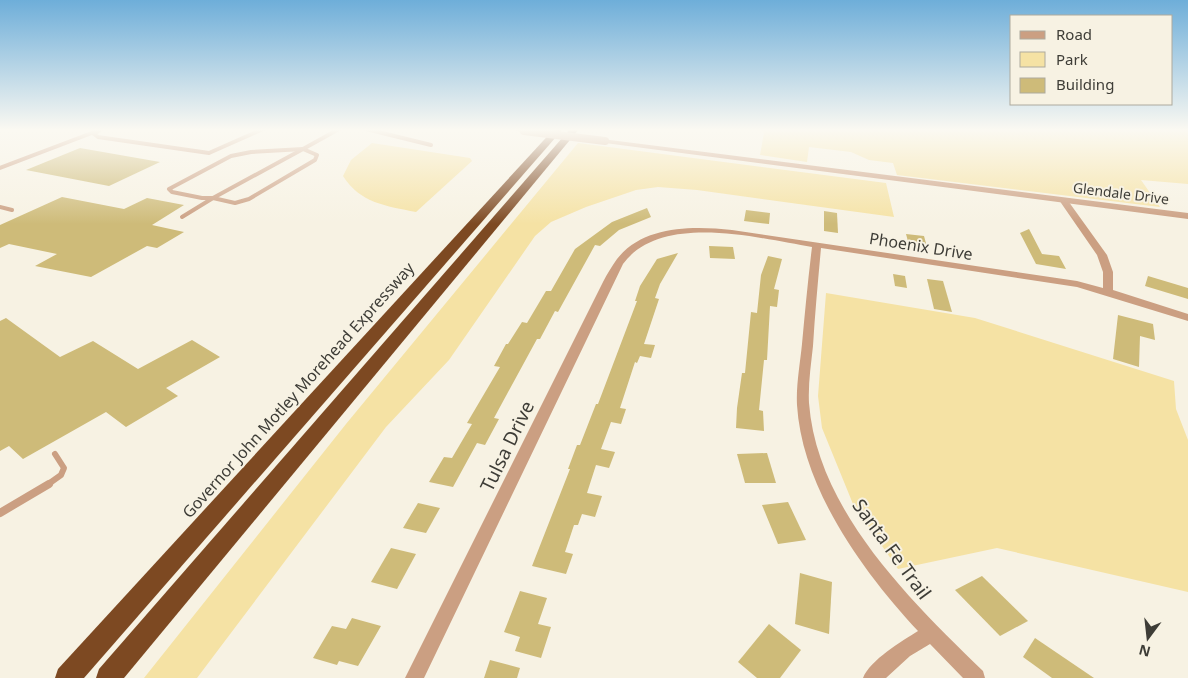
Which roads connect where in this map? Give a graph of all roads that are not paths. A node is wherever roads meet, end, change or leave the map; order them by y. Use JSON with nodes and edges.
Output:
{"nodes":[{"id":1,"x":19,"y":161,"type":"edge"},
{"id":2,"x":222,"y":161,"type":"edge"},
{"id":3,"x":282,"y":161,"type":"edge"},
{"id":4,"x":314,"y":161,"type":"edge"},
{"id":5,"x":531,"y":161,"type":"edge"},
{"id":6,"x":548,"y":161,"type":"edge"},
{"id":7,"x":763,"y":161,"type":"edge"},
{"id":8,"x":0,"y":168,"type":"edge"},
{"id":9,"x":213,"y":198,"type":"junction"},
{"id":10,"x":1063,"y":200,"type":"junction"},
{"id":11,"x":0,"y":207,"type":"edge"},
{"id":12,"x":12,"y":210,"type":"dead end"},
{"id":13,"x":182,"y":216,"type":"dead end"},
{"id":14,"x":1188,"y":216,"type":"edge"},
{"id":15,"x":647,"y":240,"type":"joint"},
{"id":16,"x":817,"y":245,"type":"junction"},
{"id":17,"x":1108,"y":292,"type":"junction"},
{"id":18,"x":1188,"y":318,"type":"edge"},
{"id":19,"x":55,"y":454,"type":"dead end"},
{"id":20,"x":0,"y":513,"type":"edge"},
{"id":21,"x":931,"y":633,"type":"junction"},
{"id":22,"x":67,"y":678,"type":"edge"},
{"id":23,"x":108,"y":678,"type":"edge"},
{"id":24,"x":414,"y":678,"type":"edge"},
{"id":25,"x":872,"y":678,"type":"edge"},
{"id":26,"x":976,"y":678,"type":"edge"}],
"edges":[{"from":1,"to":8,"type":"lane"},
{"from":2,"to":9,"type":"lane"},
{"from":3,"to":9,"type":"lane"},
{"from":4,"to":9,"type":"lane"},
{"from":5,"to":22,"type":"highway","name":"Governor John Motley Morehead Expressway"},
{"from":6,"to":23,"type":"highway"},
{"from":7,"to":10,"type":"street","name":"Glendale Drive","bridge":true},
{"from":9,"to":13,"type":"lane"},
{"from":10,"to":14,"type":"street","name":"Glendale Drive"},
{"from":10,"to":17,"type":"street"},
{"from":11,"to":12,"type":"lane"},
{"from":15,"to":16,"type":"street","name":"Phoenix Drive"},
{"from":15,"to":24,"type":"street","name":"Tulsa Drive"},
{"from":16,"to":17,"type":"street","name":"Phoenix Drive"},
{"from":16,"to":21,"type":"street","name":"Santa Fe Trail"},
{"from":17,"to":18,"type":"street","name":"Phoenix Drive"},
{"from":19,"to":20,"type":"lane"},
{"from":21,"to":25,"type":"street"},
{"from":21,"to":26,"type":"street","name":"Santa Fe Trail"}]}
